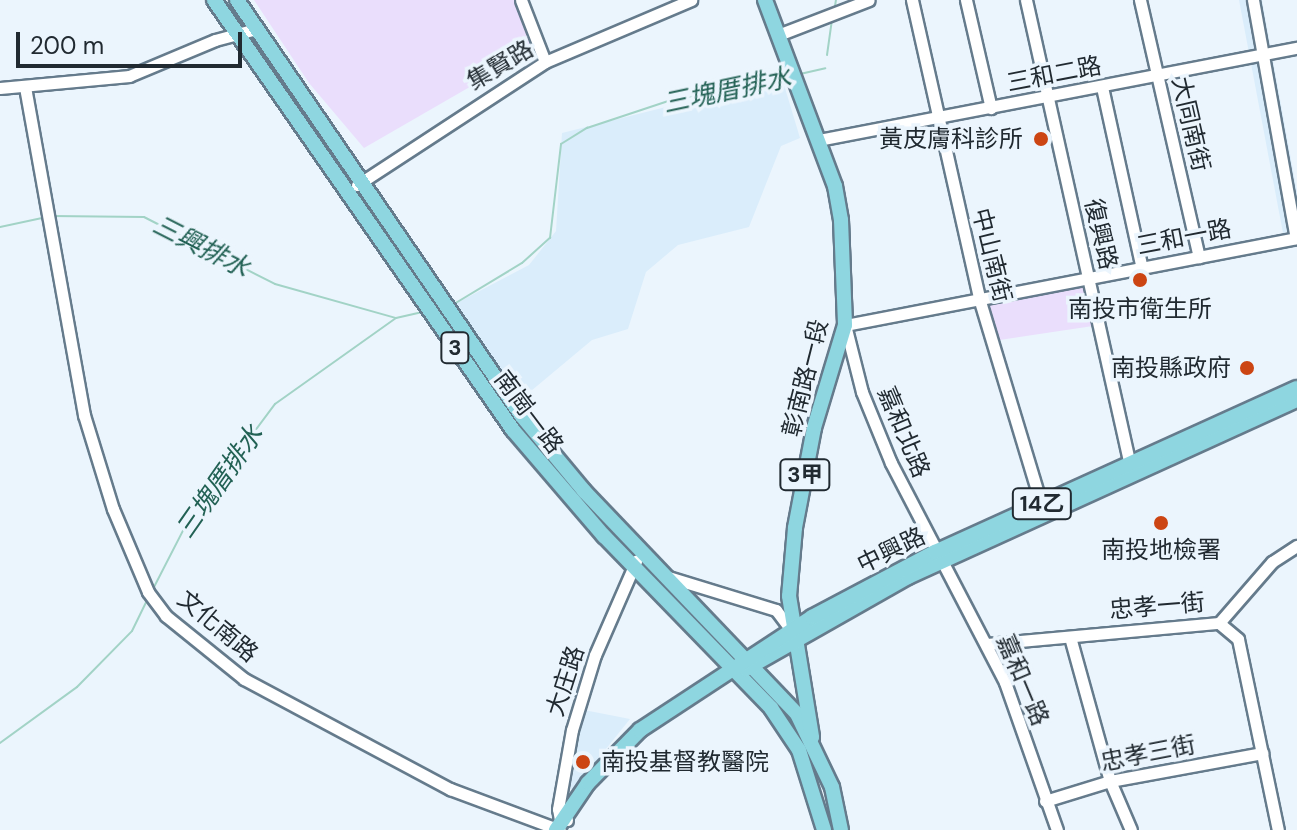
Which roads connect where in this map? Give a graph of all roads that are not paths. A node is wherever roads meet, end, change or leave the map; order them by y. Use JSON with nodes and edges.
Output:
{"nodes":[{"id":1,"x":214,"y":0,"type":"edge"},
{"id":2,"x":237,"y":0,"type":"edge"},
{"id":3,"x":521,"y":0,"type":"edge"},
{"id":4,"x":691,"y":0,"type":"edge"},
{"id":5,"x":765,"y":0,"type":"edge"},
{"id":6,"x":869,"y":0,"type":"edge"},
{"id":7,"x":912,"y":0,"type":"edge"},
{"id":8,"x":966,"y":0,"type":"edge"},
{"id":9,"x":1026,"y":0,"type":"edge"},
{"id":10,"x":1140,"y":0,"type":"edge"},
{"id":11,"x":1253,"y":0,"type":"edge"},
{"id":12,"x":256,"y":29,"type":"junction"},
{"id":13,"x":778,"y":35,"type":"junction"},
{"id":14,"x":238,"y":36,"type":"junction"},
{"id":15,"x":1297,"y":48,"type":"edge"},
{"id":16,"x":1264,"y":55,"type":"junction"},
{"id":17,"x":545,"y":62,"type":"junction"},
{"id":18,"x":1158,"y":77,"type":"junction"},
{"id":19,"x":25,"y":87,"type":"junction"},
{"id":20,"x":1102,"y":87,"type":"junction"},
{"id":21,"x":0,"y":88,"type":"edge"},
{"id":22,"x":1047,"y":97,"type":"junction"},
{"id":23,"x":991,"y":108,"type":"junction"},
{"id":24,"x":938,"y":121,"type":"junction"},
{"id":25,"x":818,"y":140,"type":"junction"},
{"id":26,"x":361,"y":182,"type":"junction"},
{"id":27,"x":345,"y":193,"type":"junction"},
{"id":28,"x":1296,"y":238,"type":"edge"},
{"id":29,"x":1199,"y":257,"type":"junction"},
{"id":30,"x":1142,"y":269,"type":"junction"},
{"id":31,"x":1088,"y":277,"type":"junction"},
{"id":32,"x":979,"y":298,"type":"junction"},
{"id":33,"x":845,"y":325,"type":"junction"},
{"id":34,"x":1296,"y":397,"type":"edge"},
{"id":35,"x":1131,"y":471,"type":"junction"},
{"id":36,"x":1043,"y":510,"type":"junction"},
{"id":37,"x":1297,"y":546,"type":"edge"},
{"id":38,"x":641,"y":550,"type":"junction"},
{"id":39,"x":938,"y":557,"type":"junction"},
{"id":40,"x":634,"y":565,"type":"junction"},
{"id":41,"x":665,"y":576,"type":"junction"},
{"id":42,"x":1219,"y":623,"type":"junction"},
{"id":43,"x":793,"y":635,"type":"junction"},
{"id":44,"x":1070,"y":637,"type":"junction"},
{"id":45,"x":987,"y":644,"type":"junction"},
{"id":46,"x":750,"y":661,"type":"junction"},
{"id":47,"x":734,"y":671,"type":"junction"},
{"id":48,"x":812,"y":738,"type":"junction"},
{"id":49,"x":1262,"y":753,"type":"junction"},
{"id":50,"x":1110,"y":781,"type":"junction"},
{"id":51,"x":1045,"y":801,"type":"junction"},
{"id":52,"x":562,"y":826,"type":"edge"},
{"id":53,"x":824,"y":830,"type":"edge"},
{"id":54,"x":841,"y":830,"type":"edge"},
{"id":55,"x":1057,"y":830,"type":"edge"},
{"id":56,"x":1131,"y":830,"type":"edge"},
{"id":57,"x":1278,"y":830,"type":"edge"}],
"edges":[{"from":1,"to":14,"type":"main road","name":"南崗一路","number":"3"},
{"from":2,"to":12,"type":"main road","name":"南崗一路","number":"3"},
{"from":3,"to":17,"type":"street"},
{"from":4,"to":17,"type":"street","name":"集賢路"},
{"from":5,"to":13,"type":"main road","name":"彰南路一段","number":"3甲"},
{"from":6,"to":13,"type":"street"},
{"from":7,"to":24,"type":"street","name":"中山南街"},
{"from":8,"to":23,"type":"street"},
{"from":9,"to":22,"type":"street","name":"復興路"},
{"from":10,"to":18,"type":"street","name":"大同南街"},
{"from":11,"to":16,"type":"street"},
{"from":12,"to":14,"type":"street"},
{"from":12,"to":26,"type":"main road","name":"南崗一路","number":"3"},
{"from":13,"to":25,"type":"main road","name":"彰南路一段","number":"3甲"},
{"from":14,"to":19,"type":"street"},
{"from":14,"to":27,"type":"main road","name":"南崗一路","number":"3"},
{"from":15,"to":16,"type":"street","name":"三和二路"},
{"from":16,"to":18,"type":"street","name":"三和二路"},
{"from":16,"to":28,"type":"street"},
{"from":17,"to":26,"type":"street","name":"集賢路"},
{"from":18,"to":20,"type":"street","name":"三和二路"},
{"from":18,"to":29,"type":"street","name":"大同南街"},
{"from":19,"to":21,"type":"street"},
{"from":19,"to":52,"type":"street","name":"文化南路"},
{"from":20,"to":22,"type":"street","name":"三和二路"},
{"from":20,"to":30,"type":"street"},
{"from":22,"to":23,"type":"street","name":"三和二路"},
{"from":22,"to":31,"type":"street","name":"復興路"},
{"from":23,"to":24,"type":"street","name":"三和二路"},
{"from":24,"to":25,"type":"street","name":"三和二路"},
{"from":24,"to":32,"type":"street","name":"中山南街"},
{"from":25,"to":33,"type":"main road","name":"彰南路一段","number":"3甲"},
{"from":26,"to":27,"type":"street","name":"集賢路"},
{"from":26,"to":38,"type":"main road","name":"南崗一路","number":"3"},
{"from":27,"to":40,"type":"main road","name":"南崗一路","number":"3"},
{"from":28,"to":29,"type":"street","name":"三和一路"},
{"from":29,"to":30,"type":"street","name":"三和一路"},
{"from":30,"to":31,"type":"street","name":"三和一路"},
{"from":31,"to":32,"type":"street","name":"三和一路"},
{"from":31,"to":35,"type":"street","name":"復興路"},
{"from":32,"to":33,"type":"street","name":"三和一路"},
{"from":32,"to":36,"type":"street","name":"中山南街"},
{"from":33,"to":39,"type":"street","name":"嘉和北路"},
{"from":33,"to":43,"type":"main road","name":"彰南路一段","number":"3甲"},
{"from":34,"to":35,"type":"main road","name":"中興路","number":"14乙"},
{"from":35,"to":36,"type":"main road","name":"中興路","number":"14乙"},
{"from":36,"to":39,"type":"main road","name":"中興路","number":"14乙"},
{"from":37,"to":42,"type":"street","name":"忠孝一街"},
{"from":38,"to":40,"type":"street","name":"大庄路"},
{"from":38,"to":41,"type":"main road","name":"南崗一路","number":"3"},
{"from":39,"to":43,"type":"main road","name":"中興路","number":"14乙"},
{"from":39,"to":45,"type":"street","name":"嘉和一路"},
{"from":40,"to":47,"type":"main road","name":"南崗一路","number":"3"},
{"from":40,"to":52,"type":"street","name":"大庄路"},
{"from":41,"to":43,"type":"street"},
{"from":41,"to":46,"type":"main road","name":"南崗一路","number":"3"},
{"from":42,"to":44,"type":"street","name":"忠孝一街"},
{"from":42,"to":49,"type":"street"},
{"from":43,"to":46,"type":"main road","name":"中興路","number":"14乙"},
{"from":43,"to":48,"type":"main road","name":"彰南路一段","number":"3甲"},
{"from":44,"to":45,"type":"street","name":"忠孝一街"},
{"from":44,"to":50,"type":"street"},
{"from":45,"to":51,"type":"street","name":"嘉和一路"},
{"from":46,"to":47,"type":"main road","name":"中興路","number":"14乙"},
{"from":46,"to":48,"type":"main road","name":"彰南路一段","number":"3"},
{"from":47,"to":52,"type":"main road","name":"中興路"},
{"from":47,"to":53,"type":"main road","number":"3"},
{"from":48,"to":54,"type":"main road","name":"彰南路一段","number":"3"},
{"from":49,"to":50,"type":"street","name":"忠孝三街"},
{"from":49,"to":57,"type":"street"},
{"from":50,"to":51,"type":"street","name":"忠孝三街"},
{"from":50,"to":56,"type":"street"},
{"from":51,"to":55,"type":"street","name":"嘉和一路"}]}
